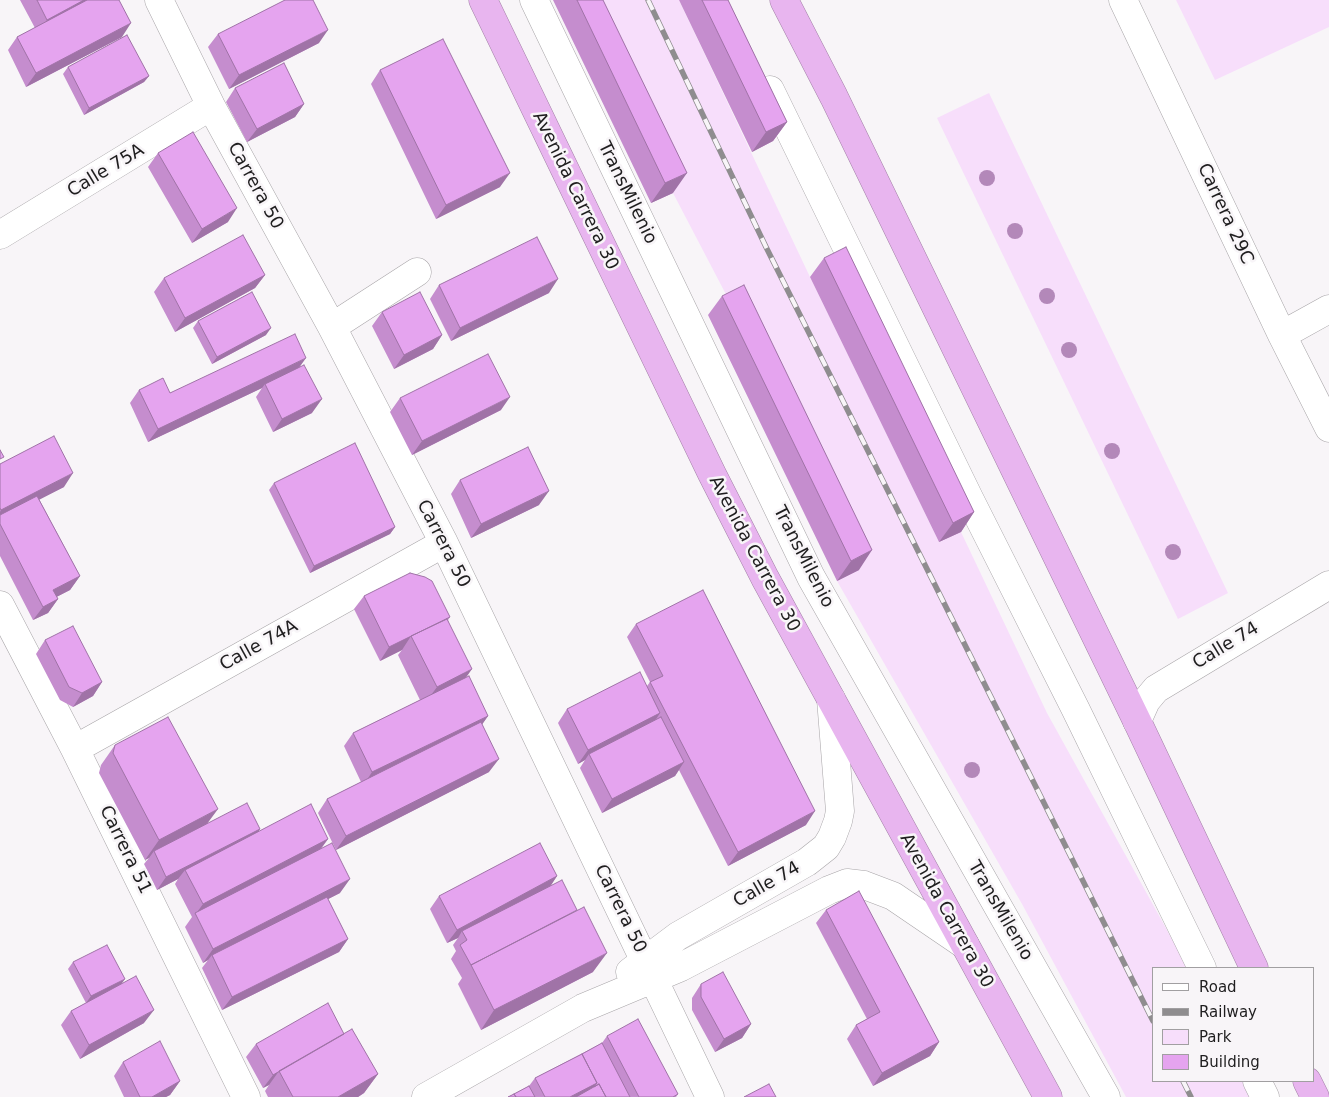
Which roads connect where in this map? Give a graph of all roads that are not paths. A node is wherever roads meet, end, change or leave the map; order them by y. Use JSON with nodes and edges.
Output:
{"nodes":[{"id":1,"x":159,"y":0,"type":"edge"},
{"id":2,"x":483,"y":0,"type":"edge"},
{"id":3,"x":534,"y":0,"type":"edge"},
{"id":4,"x":784,"y":0,"type":"edge"},
{"id":5,"x":1123,"y":0,"type":"edge"},
{"id":6,"x":760,"y":71,"type":"edge"},
{"id":7,"x":211,"y":106,"type":"junction"},
{"id":8,"x":0,"y":235,"type":"edge"},
{"id":9,"x":417,"y":272,"type":"dead end"},
{"id":10,"x":1329,"y":309,"type":"edge"},
{"id":11,"x":332,"y":327,"type":"junction"},
{"id":12,"x":1282,"y":335,"type":"junction"},
{"id":13,"x":1329,"y":428,"type":"edge"},
{"id":14,"x":444,"y":543,"type":"junction"},
{"id":15,"x":1329,"y":585,"type":"edge"},
{"id":16,"x":0,"y":605,"type":"edge"},
{"id":17,"x":831,"y":699,"type":"junction"},
{"id":18,"x":1137,"y":721,"type":"junction"},
{"id":19,"x":75,"y":749,"type":"junction"},
{"id":20,"x":965,"y":945,"type":"junction"},
{"id":21,"x":1202,"y":967,"type":"edge"},
{"id":22,"x":1254,"y":967,"type":"edge"},
{"id":23,"x":649,"y":970,"type":"junction"},
{"id":24,"x":1258,"y":1082,"type":"edge"},
{"id":25,"x":246,"y":1097,"type":"edge"},
{"id":26,"x":426,"y":1097,"type":"edge"},
{"id":27,"x":710,"y":1097,"type":"edge"},
{"id":28,"x":1048,"y":1097,"type":"edge"},
{"id":29,"x":1106,"y":1097,"type":"edge"},
{"id":30,"x":1265,"y":1097,"type":"edge"}],
"edges":[{"from":1,"to":7,"type":"street","name":"Carrera 50"},
{"from":2,"to":17,"type":"highway","name":"Avenida Carrera 30"},
{"from":3,"to":29,"type":"street","name":"TransMilenio"},
{"from":4,"to":18,"type":"highway"},
{"from":5,"to":12,"type":"street","name":"Carrera 29C"},
{"from":6,"to":21,"type":"street"},
{"from":7,"to":8,"type":"street","name":"Calle 75A"},
{"from":7,"to":11,"type":"street","name":"Carrera 50"},
{"from":9,"to":11,"type":"street"},
{"from":10,"to":12,"type":"street"},
{"from":11,"to":14,"type":"street","name":"Carrera 50"},
{"from":12,"to":13,"type":"street","name":"Carrera 29C"},
{"from":14,"to":19,"type":"street","name":"Calle 74A"},
{"from":14,"to":23,"type":"street","name":"Carrera 50"},
{"from":15,"to":18,"type":"street","name":"Calle 74"},
{"from":16,"to":19,"type":"street","name":"Carrera 51"},
{"from":17,"to":20,"type":"highway","name":"Avenida Carrera 30"},
{"from":17,"to":23,"type":"street","name":"Calle 74"},
{"from":18,"to":22,"type":"highway"},
{"from":19,"to":25,"type":"street","name":"Carrera 51"},
{"from":20,"to":23,"type":"street","name":"Calle 74"},
{"from":20,"to":28,"type":"highway","name":"Avenida Carrera 30"},
{"from":23,"to":26,"type":"street","name":"Calle 74"},
{"from":23,"to":27,"type":"street","name":"Carrera 50"},
{"from":24,"to":30,"type":"street"}]}
